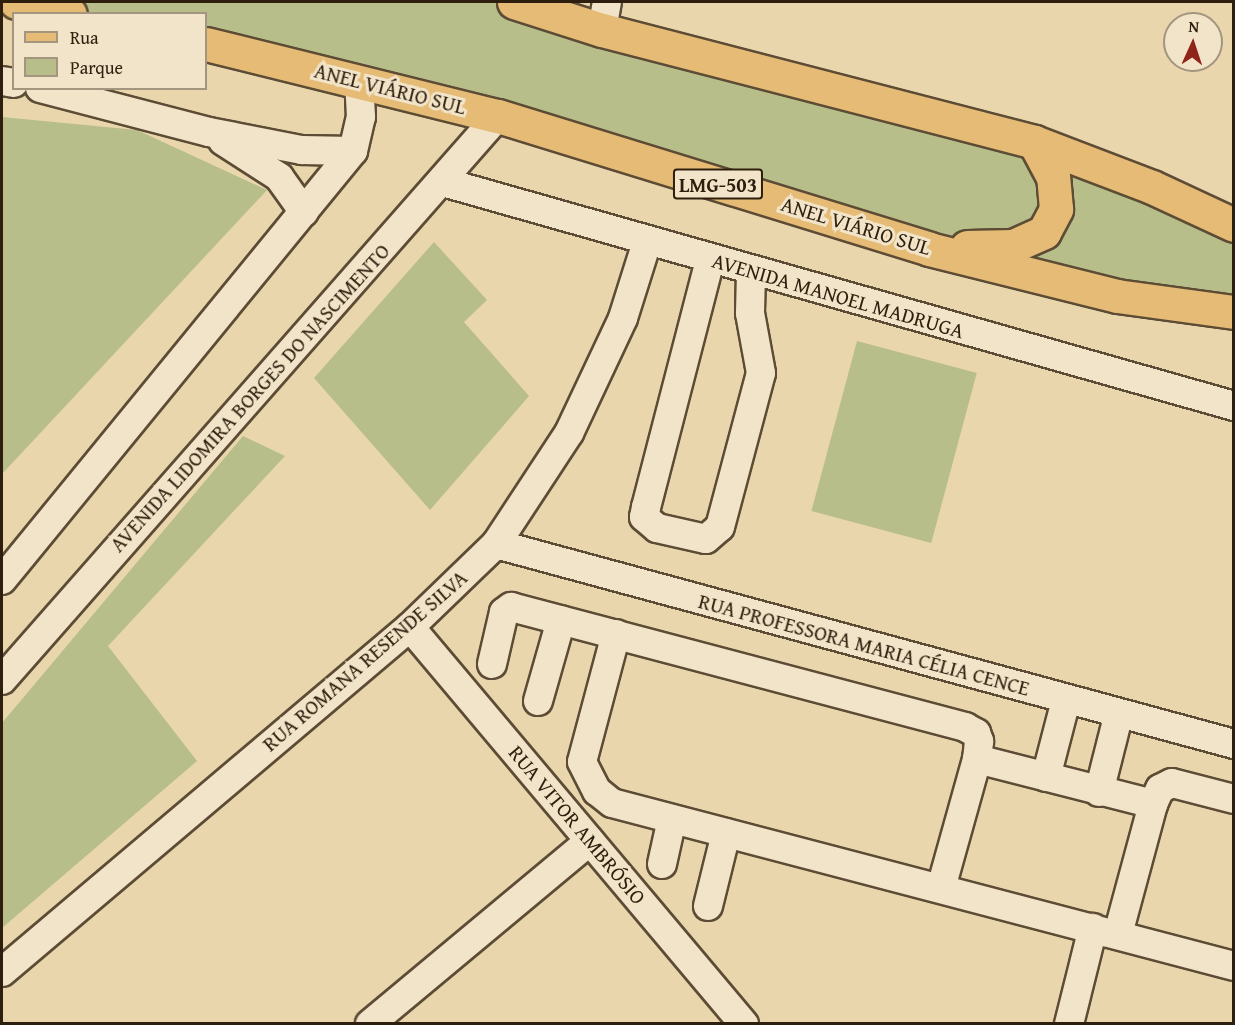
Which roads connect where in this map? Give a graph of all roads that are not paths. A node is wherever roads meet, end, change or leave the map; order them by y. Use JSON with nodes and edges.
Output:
{"nodes":[{"id":1,"x":16,"y":2,"type":"edge"},
{"id":2,"x":514,"y":2,"type":"edge"},
{"id":3,"x":61,"y":12,"type":"edge"},
{"id":4,"x":604,"y":16,"type":"edge"},
{"id":5,"x":207,"y":44,"type":"edge"},
{"id":6,"x":359,"y":81,"type":"junction"},
{"id":7,"x":48,"y":90,"type":"edge"},
{"id":8,"x":498,"y":116,"type":"junction"},
{"id":9,"x":209,"y":132,"type":"junction"},
{"id":10,"x":1034,"y":142,"type":"junction"},
{"id":11,"x":352,"y":152,"type":"junction"},
{"id":12,"x":443,"y":182,"type":"junction"},
{"id":13,"x":304,"y":212,"type":"junction"},
{"id":14,"x":1233,"y":225,"type":"edge"},
{"id":15,"x":647,"y":242,"type":"junction"},
{"id":16,"x":929,"y":249,"type":"junction"},
{"id":17,"x":710,"y":260,"type":"junction"},
{"id":18,"x":751,"y":271,"type":"junction"},
{"id":19,"x":1233,"y":312,"type":"edge"},
{"id":20,"x":1233,"y":406,"type":"edge"},
{"id":21,"x":496,"y":544,"type":"junction"},
{"id":22,"x":2,"y":580,"type":"edge"},
{"id":23,"x":561,"y":620,"type":"junction"},
{"id":24,"x":410,"y":627,"type":"junction"},
{"id":25,"x":616,"y":634,"type":"junction"},
{"id":26,"x":492,"y":664,"type":"dead end"},
{"id":27,"x":2,"y":680,"type":"edge"},
{"id":28,"x":1066,"y":700,"type":"junction"},
{"id":29,"x":538,"y":701,"type":"dead end"},
{"id":30,"x":1119,"y":713,"type":"junction"},
{"id":31,"x":1233,"y":744,"type":"edge"},
{"id":32,"x":977,"y":759,"type":"junction"},
{"id":33,"x":1046,"y":777,"type":"junction"},
{"id":34,"x":1099,"y":792,"type":"junction"},
{"id":35,"x":1233,"y":799,"type":"edge"},
{"id":36,"x":1153,"y":804,"type":"junction"},
{"id":37,"x":672,"y":819,"type":"junction"},
{"id":38,"x":726,"y":832,"type":"junction"},
{"id":39,"x":590,"y":841,"type":"junction"},
{"id":40,"x":662,"y":864,"type":"dead end"},
{"id":41,"x":941,"y":888,"type":"junction"},
{"id":42,"x":708,"y":906,"type":"dead end"},
{"id":43,"x":1105,"y":931,"type":"junction"},
{"id":44,"x":1233,"y":966,"type":"edge"},
{"id":45,"x":2,"y":972,"type":"edge"},
{"id":46,"x":370,"y":1023,"type":"edge"},
{"id":47,"x":744,"y":1023,"type":"edge"},
{"id":48,"x":1069,"y":1023,"type":"edge"}],
"edges":[{"from":1,"to":3,"type":"main road"},
{"from":2,"to":4,"type":"main road"},
{"from":4,"to":10,"type":"main road"},
{"from":5,"to":6,"type":"main road","name":"ANEL VIÁRIO SUL","number":"LMG-503"},
{"from":6,"to":8,"type":"main road","name":"ANEL VIÁRIO SUL","number":"LMG-503"},
{"from":6,"to":11,"type":"street"},
{"from":7,"to":9,"type":"street"},
{"from":8,"to":12,"type":"street","name":"AVENIDA LIDOMIRA BORGES DO NASCIMENTO"},
{"from":8,"to":16,"type":"main road","name":"ANEL VIÁRIO SUL","number":"LMG-503"},
{"from":9,"to":11,"type":"street"},
{"from":9,"to":13,"type":"street"},
{"from":10,"to":14,"type":"main road"},
{"from":10,"to":16,"type":"main road"},
{"from":11,"to":13,"type":"street"},
{"from":12,"to":15,"type":"street","name":"AVENIDA MANOEL MADRUGA"},
{"from":12,"to":27,"type":"street","name":"AVENIDA LIDOMIRA BORGES DO NASCIMENTO"},
{"from":13,"to":22,"type":"street"},
{"from":15,"to":17,"type":"street","name":"AVENIDA MANOEL MADRUGA"},
{"from":15,"to":21,"type":"street","name":"RUA ROMANA RESENDE SILVA"},
{"from":16,"to":19,"type":"main road","name":"ANEL VIÁRIO SUL","number":"LMG-503"},
{"from":17,"to":18,"type":"street","name":"AVENIDA MANOEL MADRUGA"},
{"from":17,"to":18,"type":"street"},
{"from":18,"to":20,"type":"street","name":"AVENIDA MANOEL MADRUGA"},
{"from":21,"to":24,"type":"street","name":"RUA ROMANA RESENDE SILVA"},
{"from":21,"to":28,"type":"street","name":"RUA PROFESSORA MARIA CÉLIA CENCE"},
{"from":23,"to":25,"type":"street"},
{"from":23,"to":26,"type":"street"},
{"from":23,"to":29,"type":"street"},
{"from":24,"to":39,"type":"street","name":"RUA VITOR AMBRÓSIO"},
{"from":24,"to":45,"type":"street","name":"RUA ROMANA RESENDE SILVA"},
{"from":25,"to":32,"type":"street"},
{"from":25,"to":37,"type":"street"},
{"from":28,"to":30,"type":"street","name":"RUA PROFESSORA MARIA CÉLIA CENCE"},
{"from":28,"to":33,"type":"street"},
{"from":30,"to":31,"type":"street","name":"RUA PROFESSORA MARIA CÉLIA CENCE"},
{"from":30,"to":34,"type":"street"},
{"from":32,"to":33,"type":"street"},
{"from":32,"to":41,"type":"street"},
{"from":33,"to":34,"type":"street"},
{"from":34,"to":36,"type":"street"},
{"from":35,"to":36,"type":"street"},
{"from":36,"to":43,"type":"street"},
{"from":37,"to":38,"type":"street"},
{"from":37,"to":40,"type":"street"},
{"from":38,"to":41,"type":"street"},
{"from":38,"to":42,"type":"street"},
{"from":39,"to":46,"type":"street"},
{"from":39,"to":47,"type":"street","name":"RUA VITOR AMBRÓSIO"},
{"from":41,"to":43,"type":"street"},
{"from":43,"to":44,"type":"street"},
{"from":43,"to":48,"type":"street"}]}
